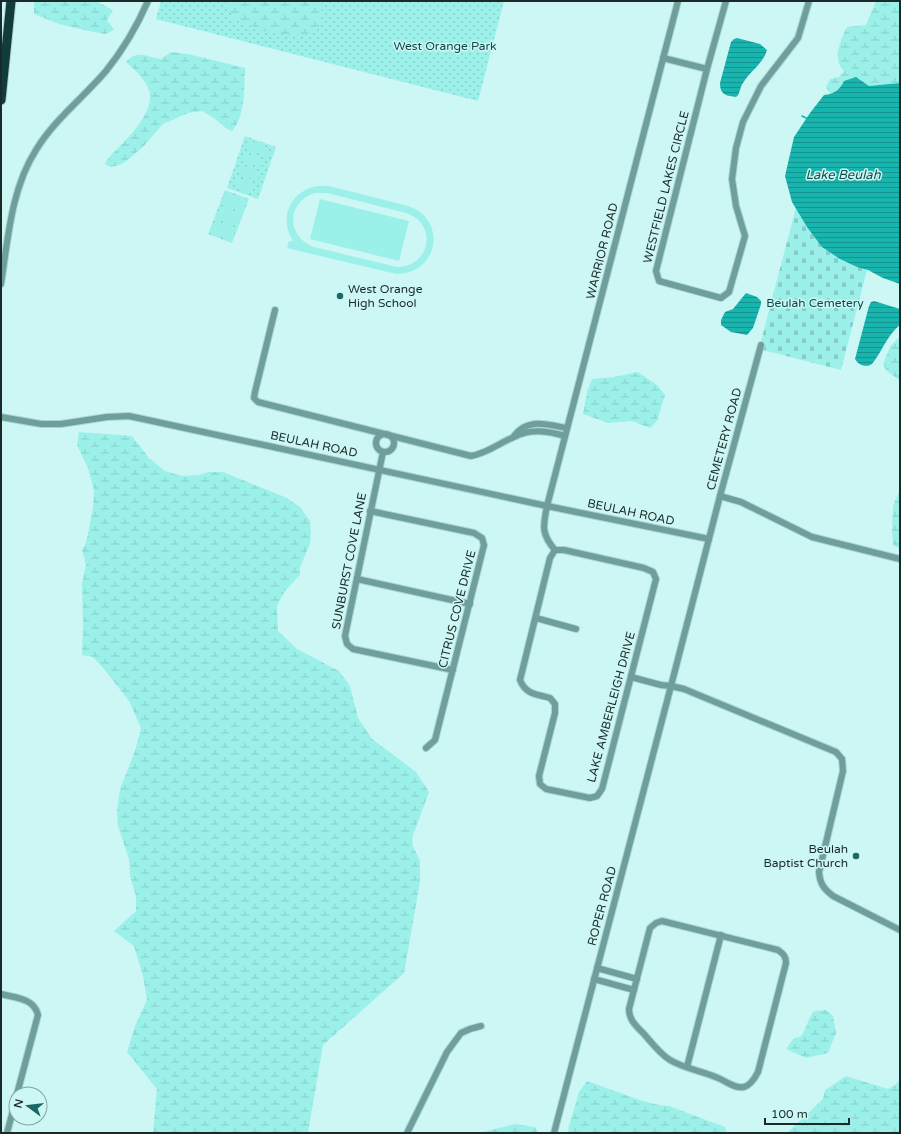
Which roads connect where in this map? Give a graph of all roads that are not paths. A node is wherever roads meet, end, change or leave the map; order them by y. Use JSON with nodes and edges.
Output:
{"nodes":[{"id":1,"x":12,"y":1,"type":"edge"},
{"id":2,"x":148,"y":1,"type":"edge"},
{"id":3,"x":678,"y":1,"type":"edge"},
{"id":4,"x":726,"y":1,"type":"edge"},
{"id":5,"x":809,"y":1,"type":"edge"},
{"id":6,"x":663,"y":58,"type":"junction"},
{"id":7,"x":707,"y":70,"type":"junction"},
{"id":8,"x":1,"y":100,"type":"edge"},
{"id":9,"x":1,"y":284,"type":"edge"},
{"id":10,"x":275,"y":310,"type":"dead end"},
{"id":11,"x":761,"y":345,"type":"dead end"},
{"id":12,"x":1,"y":417,"type":"edge"},
{"id":13,"x":567,"y":428,"type":"junction"},
{"id":14,"x":387,"y":434,"type":"junction"},
{"id":15,"x":514,"y":436,"type":"junction"},
{"id":16,"x":566,"y":436,"type":"junction"},
{"id":17,"x":383,"y":452,"type":"junction"},
{"id":18,"x":379,"y":469,"type":"junction"},
{"id":19,"x":720,"y":496,"type":"junction"},
{"id":20,"x":547,"y":506,"type":"junction"},
{"id":21,"x":370,"y":511,"type":"junction"},
{"id":22,"x":709,"y":539,"type":"junction"},
{"id":23,"x":555,"y":550,"type":"junction"},
{"id":24,"x":900,"y":559,"type":"edge"},
{"id":25,"x":357,"y":579,"type":"junction"},
{"id":26,"x":470,"y":604,"type":"junction"},
{"id":27,"x":536,"y":618,"type":"junction"},
{"id":28,"x":576,"y":629,"type":"dead end"},
{"id":29,"x":453,"y":670,"type":"junction"},
{"id":30,"x":631,"y":677,"type":"junction"},
{"id":31,"x":672,"y":686,"type":"junction"},
{"id":32,"x":426,"y":748,"type":"dead end"},
{"id":33,"x":900,"y":930,"type":"edge"},
{"id":34,"x":721,"y":935,"type":"junction"},
{"id":35,"x":597,"y":968,"type":"junction"},
{"id":36,"x":594,"y":979,"type":"junction"},
{"id":37,"x":637,"y":979,"type":"junction"},
{"id":38,"x":634,"y":990,"type":"junction"},
{"id":39,"x":1,"y":994,"type":"edge"},
{"id":40,"x":481,"y":1026,"type":"dead end"},
{"id":41,"x":687,"y":1067,"type":"junction"},
{"id":42,"x":19,"y":1086,"type":"edge"},
{"id":43,"x":407,"y":1133,"type":"edge"},
{"id":44,"x":554,"y":1133,"type":"edge"}],
"edges":[{"from":1,"to":8,"type":"highway"},
{"from":2,"to":9,"type":"street"},
{"from":3,"to":6,"type":"street","name":"WARRIOR ROAD"},
{"from":4,"to":7,"type":"street","name":"WESTFIELD LAKES CIRCLE"},
{"from":5,"to":7,"type":"street","name":"WESTFIELD LAKES CIRCLE"},
{"from":6,"to":7,"type":"street"},
{"from":6,"to":13,"type":"street","name":"WARRIOR ROAD"},
{"from":10,"to":14,"type":"street"},
{"from":11,"to":19,"type":"street","name":"CEMETERY ROAD"},
{"from":12,"to":18,"type":"street","name":"BEULAH ROAD"},
{"from":13,"to":15,"type":"street"},
{"from":13,"to":16,"type":"street","name":"WARRIOR ROAD"},
{"from":14,"to":15,"type":"street"},
{"from":14,"to":17,"type":"street"},
{"from":14,"to":17,"type":"street"},
{"from":15,"to":16,"type":"street"},
{"from":16,"to":20,"type":"street","name":"WARRIOR ROAD"},
{"from":17,"to":18,"type":"street","name":"SUNBURST COVE LANE"},
{"from":18,"to":20,"type":"street","name":"BEULAH ROAD"},
{"from":18,"to":21,"type":"street","name":"SUNBURST COVE LANE"},
{"from":19,"to":22,"type":"street","name":"CEMETERY ROAD"},
{"from":19,"to":24,"type":"street"},
{"from":20,"to":22,"type":"street","name":"BEULAH ROAD"},
{"from":20,"to":23,"type":"street"},
{"from":21,"to":25,"type":"street","name":"SUNBURST COVE LANE"},
{"from":21,"to":26,"type":"street","name":"CITRUS COVE DRIVE"},
{"from":22,"to":31,"type":"street"},
{"from":23,"to":27,"type":"street","name":"LAKE AMBERLEIGH DRIVE"},
{"from":23,"to":30,"type":"street","name":"LAKE AMBERLEIGH DRIVE"},
{"from":25,"to":26,"type":"street"},
{"from":25,"to":29,"type":"street","name":"SUNBURST COVE LANE"},
{"from":26,"to":29,"type":"street","name":"CITRUS COVE DRIVE"},
{"from":27,"to":28,"type":"street"},
{"from":27,"to":30,"type":"street","name":"LAKE AMBERLEIGH DRIVE"},
{"from":29,"to":32,"type":"street","name":"CITRUS COVE DRIVE"},
{"from":30,"to":31,"type":"street"},
{"from":31,"to":33,"type":"street"},
{"from":31,"to":35,"type":"street","name":"ROPER ROAD"},
{"from":34,"to":37,"type":"street"},
{"from":34,"to":41,"type":"street"},
{"from":34,"to":41,"type":"street"},
{"from":35,"to":36,"type":"street","name":"ROPER ROAD"},
{"from":35,"to":37,"type":"street"},
{"from":36,"to":38,"type":"street"},
{"from":36,"to":44,"type":"street","name":"ROPER ROAD"},
{"from":37,"to":38,"type":"street"},
{"from":38,"to":41,"type":"street"},
{"from":39,"to":42,"type":"street"},
{"from":40,"to":43,"type":"street"}]}
